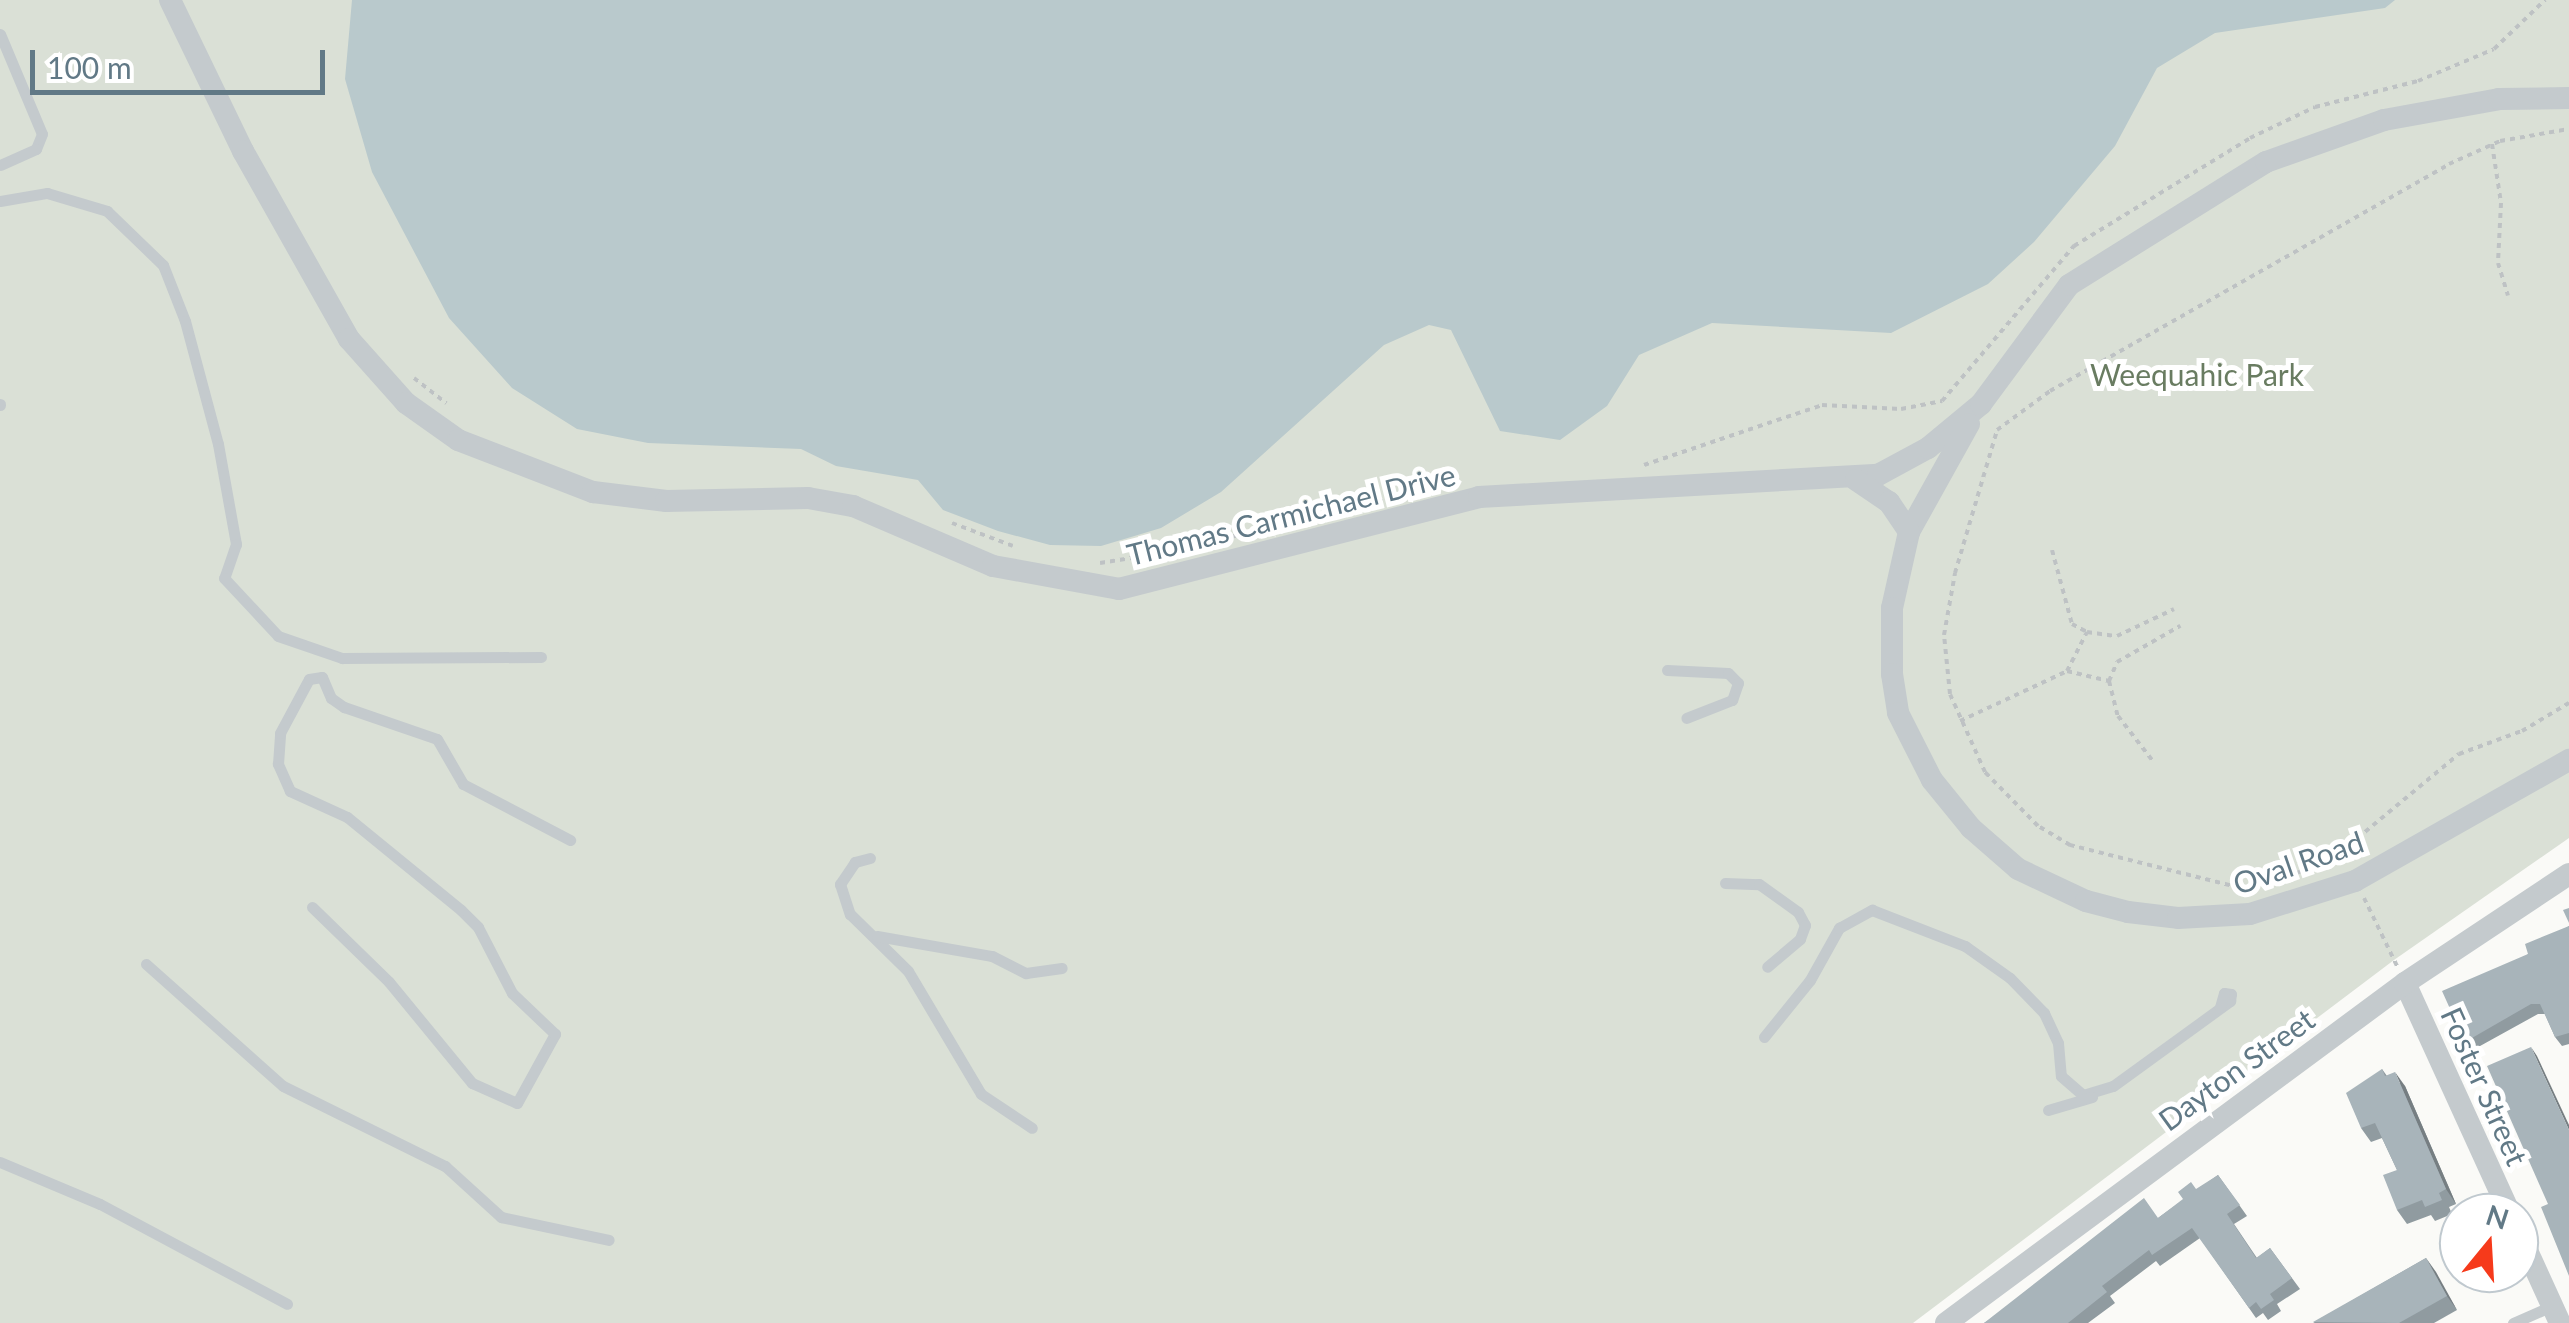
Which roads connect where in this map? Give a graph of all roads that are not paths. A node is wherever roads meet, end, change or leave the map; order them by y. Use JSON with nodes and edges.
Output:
{"nodes":[{"id":1,"x":170,"y":0,"type":"edge"},
{"id":2,"x":0,"y":34,"type":"edge"},
{"id":3,"x":2569,"y":98,"type":"edge"},
{"id":4,"x":0,"y":165,"type":"edge"},
{"id":5,"x":0,"y":201,"type":"edge"},
{"id":6,"x":1981,"y":404,"type":"junction"},
{"id":7,"x":1856,"y":480,"type":"junction"},
{"id":8,"x":1908,"y":532,"type":"junction"},
{"id":9,"x":541,"y":657,"type":"dead end"},
{"id":10,"x":1667,"y":670,"type":"dead end"},
{"id":11,"x":1686,"y":718,"type":"dead end"},
{"id":12,"x":2569,"y":760,"type":"edge"},
{"id":13,"x":570,"y":840,"type":"dead end"},
{"id":14,"x":870,"y":858,"type":"dead end"},
{"id":15,"x":2569,"y":874,"type":"edge"},
{"id":16,"x":1725,"y":883,"type":"dead end"},
{"id":17,"x":312,"y":907,"type":"dead end"},
{"id":18,"x":869,"y":933,"type":"junction"},
{"id":19,"x":146,"y":964,"type":"dead end"},
{"id":20,"x":1062,"y":968,"type":"dead end"},
{"id":21,"x":1768,"y":968,"type":"dead end"},
{"id":22,"x":2400,"y":974,"type":"junction"},
{"id":23,"x":2220,"y":1008,"type":"dead end"},
{"id":24,"x":1764,"y":1037,"type":"dead end"},
{"id":25,"x":2096,"y":1095,"type":"junction"},
{"id":26,"x":2048,"y":1110,"type":"dead end"},
{"id":27,"x":1032,"y":1128,"type":"dead end"},
{"id":28,"x":0,"y":1162,"type":"edge"},
{"id":29,"x":2501,"y":1193,"type":"edge"},
{"id":30,"x":608,"y":1240,"type":"dead end"},
{"id":31,"x":2539,"y":1277,"type":"edge"},
{"id":32,"x":288,"y":1304,"type":"dead end"},
{"id":33,"x":2556,"y":1314,"type":"edge"},
{"id":34,"x":1946,"y":1323,"type":"edge"},
{"id":35,"x":2513,"y":1323,"type":"edge"}],
"edges":[{"from":1,"to":7,"type":"street","name":"Thomas Carmichael Drive"},
{"from":2,"to":4,"type":"lane"},
{"from":3,"to":6,"type":"street","name":"Thomas Carmichael Drive"},
{"from":5,"to":9,"type":"lane"},
{"from":6,"to":7,"type":"street","name":"Thomas Carmichael Drive"},
{"from":6,"to":8,"type":"street","name":"Oval Road"},
{"from":7,"to":8,"type":"street"},
{"from":8,"to":12,"type":"street","name":"Oval Road"},
{"from":10,"to":11,"type":"lane"},
{"from":13,"to":17,"type":"lane"},
{"from":14,"to":18,"type":"lane"},
{"from":15,"to":22,"type":"street","name":"Dayton Street"},
{"from":16,"to":21,"type":"lane"},
{"from":18,"to":20,"type":"lane"},
{"from":18,"to":27,"type":"lane"},
{"from":19,"to":30,"type":"lane"},
{"from":22,"to":29,"type":"street","name":"Foster Street"},
{"from":22,"to":34,"type":"street","name":"Dayton Street"},
{"from":23,"to":25,"type":"lane"},
{"from":24,"to":25,"type":"lane"},
{"from":25,"to":26,"type":"lane"},
{"from":28,"to":32,"type":"lane"},
{"from":31,"to":33,"type":"street"},
{"from":33,"to":35,"type":"lane"}]}
